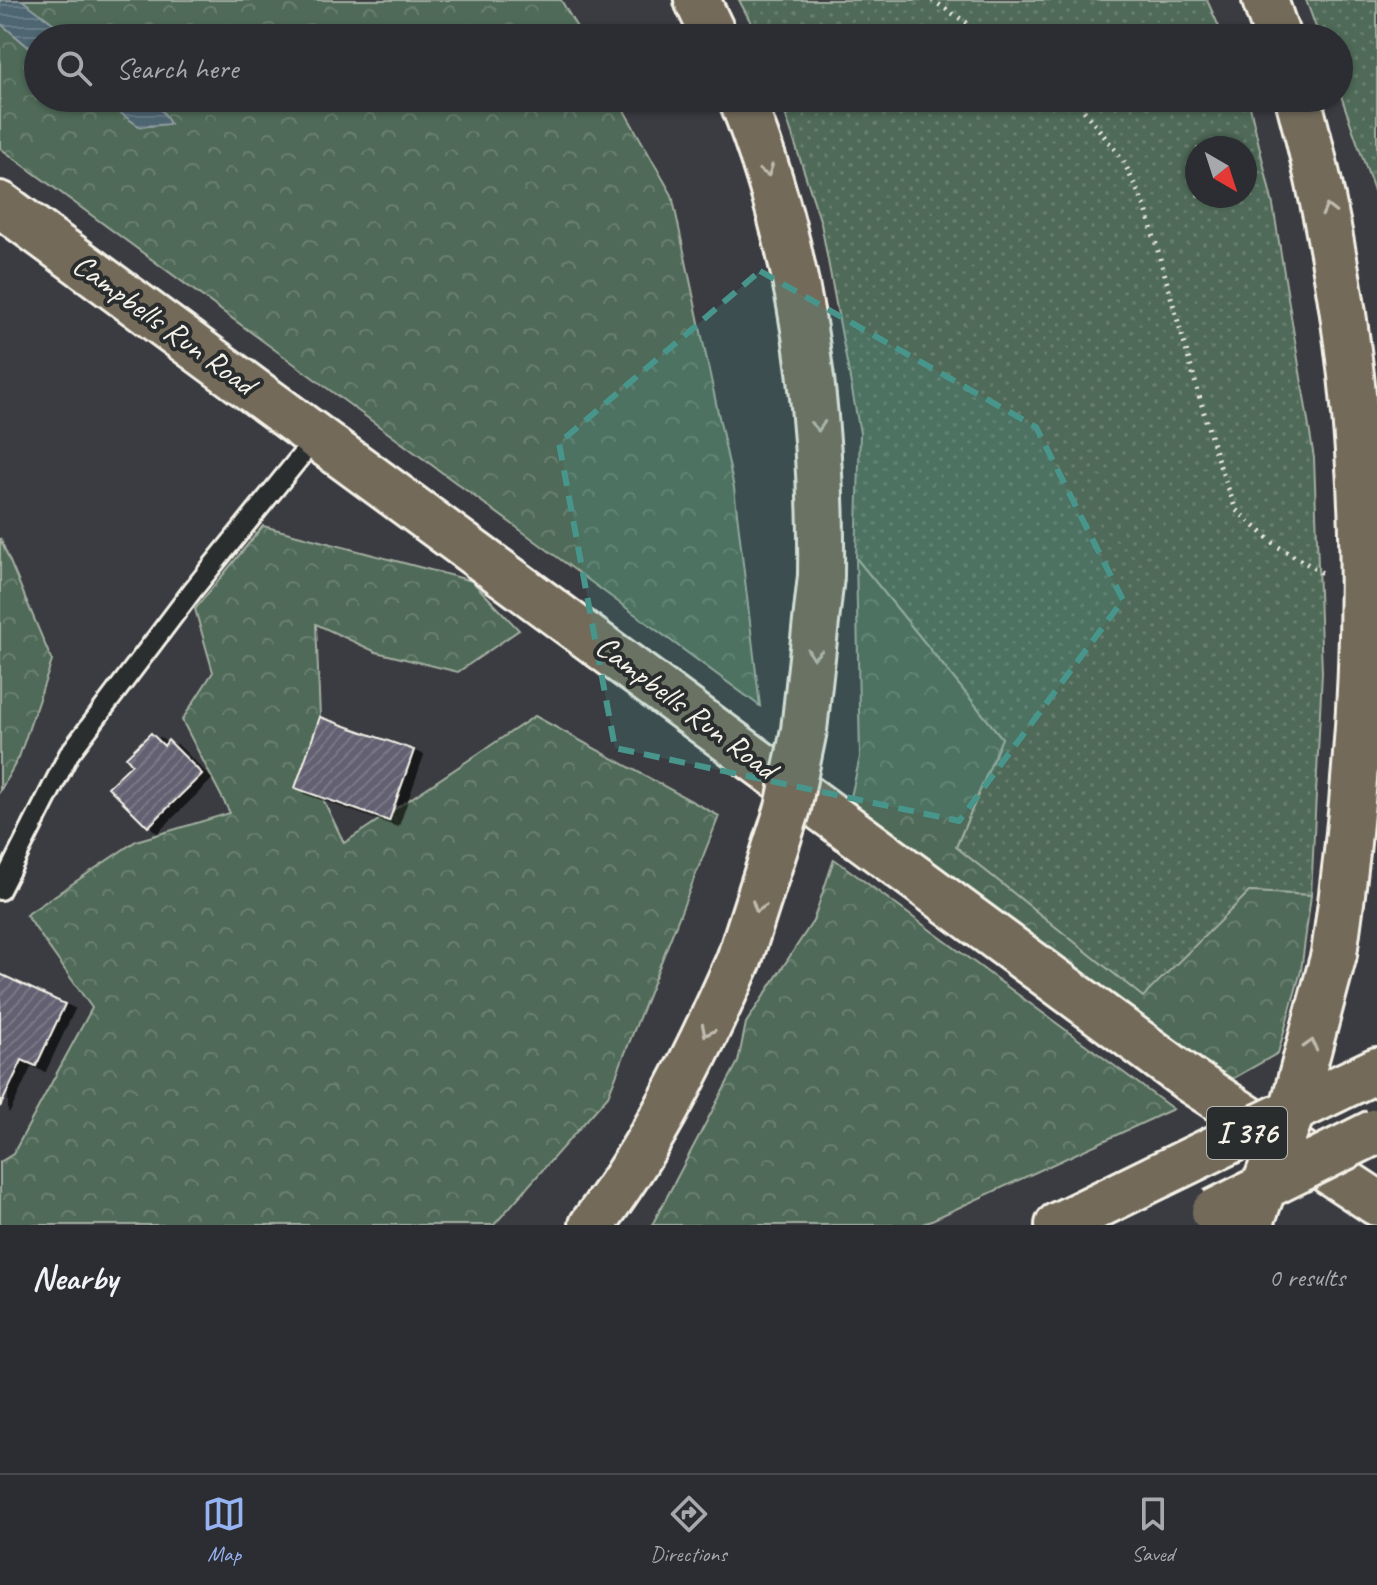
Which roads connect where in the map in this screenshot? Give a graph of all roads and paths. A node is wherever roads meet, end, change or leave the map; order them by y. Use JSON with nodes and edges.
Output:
{"nodes":[{"id":1,"x":697,"y":0,"type":"edge"},
{"id":2,"x":932,"y":0,"type":"edge"},
{"id":3,"x":1265,"y":0,"type":"edge"},
{"id":4,"x":708,"y":24,"type":"edge"},
{"id":5,"x":969,"y":24,"type":"edge"},
{"id":6,"x":1273,"y":24,"type":"edge"},
{"id":7,"x":746,"y":112,"type":"edge"},
{"id":8,"x":1085,"y":112,"type":"edge"},
{"id":9,"x":1302,"y":112,"type":"edge"},
{"id":10,"x":0,"y":204,"type":"edge"},
{"id":11,"x":317,"y":436,"type":"junction"},
{"id":12,"x":1374,"y":602,"type":"junction"},
{"id":13,"x":0,"y":890,"type":"edge"},
{"id":14,"x":1377,"y":1070,"type":"edge"},
{"id":15,"x":1377,"y":1131,"type":"edge"},
{"id":16,"x":1377,"y":1203,"type":"edge"},
{"id":17,"x":1217,"y":1221,"type":"edge"},
{"id":18,"x":592,"y":1225,"type":"edge"},
{"id":19,"x":1058,"y":1225,"type":"edge"}],
"edges":[{"from":1,"to":4,"type":"main road"},
{"from":2,"to":5,"type":"path"},
{"from":3,"to":6,"type":"main road"},
{"from":7,"to":18,"type":"main road","one_way":true,"bridge":true},
{"from":8,"to":12,"type":"path"},
{"from":12,"to":9,"type":"main road","one_way":true},
{"from":10,"to":11,"type":"main road","name":"Campbells Run Road"},
{"from":11,"to":13,"type":"lane"},
{"from":11,"to":16,"type":"main road","name":"Campbells Run Road"},
{"from":17,"to":12,"type":"main road","one_way":true,"bridge":true},
{"from":14,"to":19,"type":"main road","number":"I 376","bridge":true},
{"from":15,"to":17,"type":"main road","number":"I 376","bridge":true}]}
